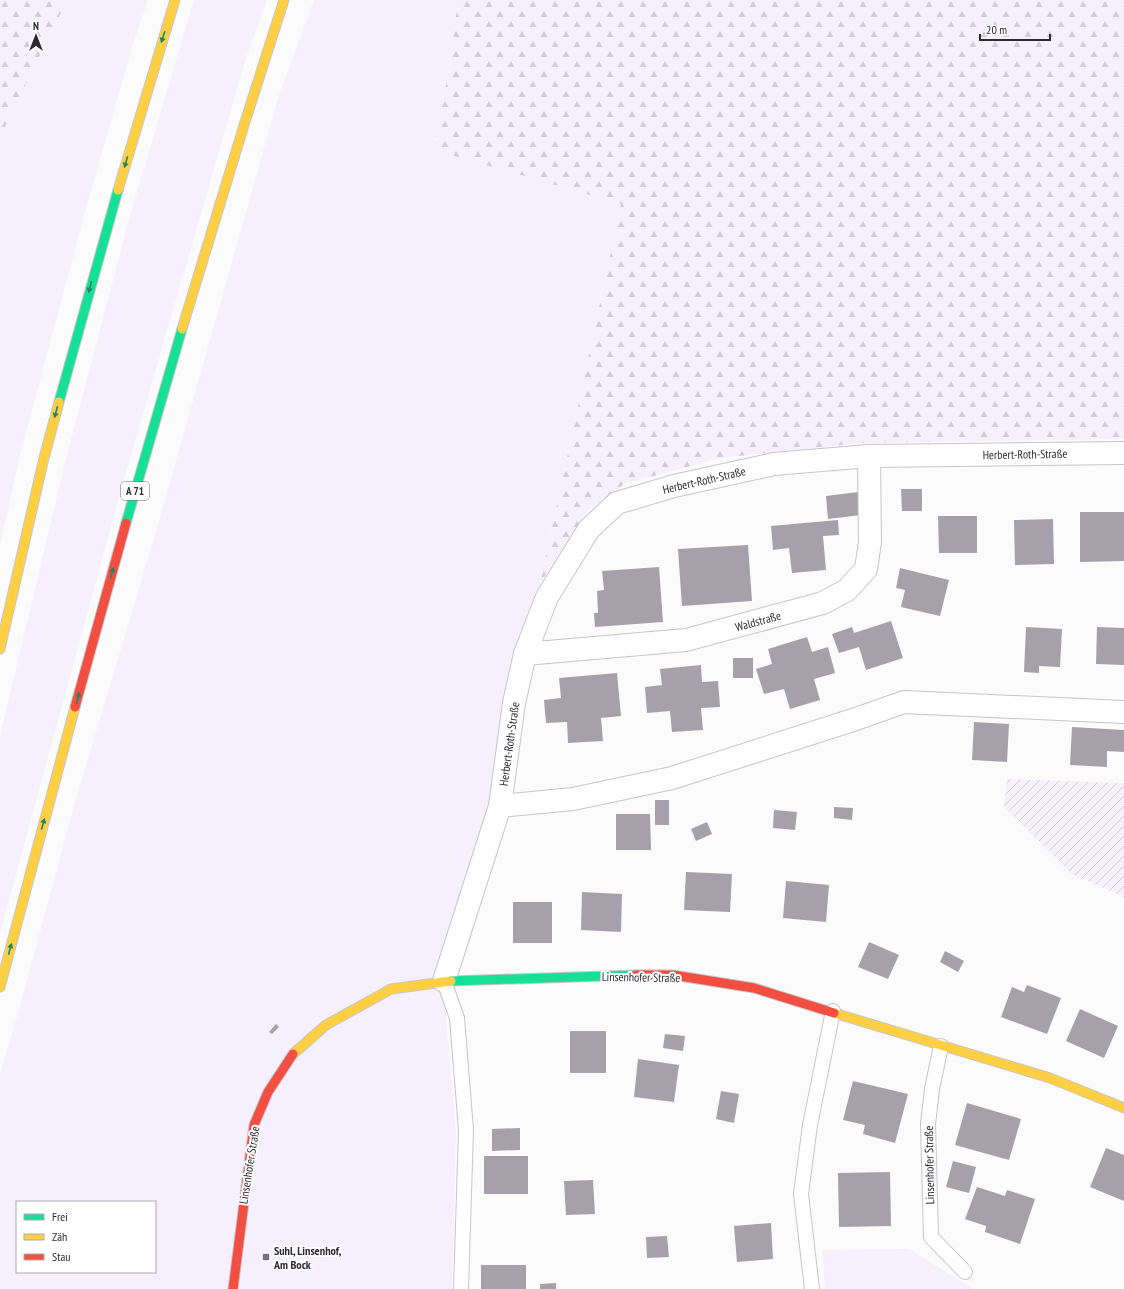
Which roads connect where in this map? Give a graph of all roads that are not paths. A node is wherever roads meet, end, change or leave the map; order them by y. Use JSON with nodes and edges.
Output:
{"nodes":[{"id":1,"x":175,"y":0,"type":"edge"},
{"id":2,"x":284,"y":0,"type":"edge"},
{"id":3,"x":1124,"y":453,"type":"edge"},
{"id":4,"x":869,"y":456,"type":"junction"},
{"id":5,"x":0,"y":649,"type":"edge"},
{"id":6,"x":526,"y":654,"type":"junction"},
{"id":7,"x":1124,"y":712,"type":"edge"},
{"id":8,"x":500,"y":806,"type":"junction"},
{"id":9,"x":444,"y":982,"type":"junction"},
{"id":10,"x":0,"y":987,"type":"edge"},
{"id":11,"x":832,"y":1011,"type":"junction"},
{"id":12,"x":941,"y":1046,"type":"junction"},
{"id":13,"x":1124,"y":1108,"type":"edge"},
{"id":14,"x":964,"y":1272,"type":"dead end"},
{"id":15,"x":233,"y":1289,"type":"edge"},
{"id":16,"x":461,"y":1289,"type":"edge"},
{"id":17,"x":812,"y":1289,"type":"edge"}],
"edges":[{"from":1,"to":5,"type":"main road","one_way":true},
{"from":10,"to":2,"type":"main road","number":"A 71","one_way":true},
{"from":3,"to":4,"type":"street","name":"Herbert-Roth-Straße"},
{"from":4,"to":6,"type":"street","name":"Herbert-Roth-Straße"},
{"from":4,"to":6,"type":"street","name":"Waldstraße"},
{"from":6,"to":8,"type":"street","name":"Herbert-Roth-Straße"},
{"from":7,"to":8,"type":"street","name":"Herbert-Roth-Straße"},
{"from":8,"to":9,"type":"street","name":"Herbert-Roth-Straße"},
{"from":9,"to":11,"type":"main road","name":"Linsenhofer Straße"},
{"from":9,"to":15,"type":"main road","name":"Linsenhofer Straße"},
{"from":9,"to":16,"type":"lane"},
{"from":11,"to":12,"type":"main road","name":"Linsenhofer Straße"},
{"from":11,"to":17,"type":"lane"},
{"from":12,"to":13,"type":"main road","name":"Linsenhofer Straße"},
{"from":12,"to":14,"type":"lane","name":"Linsenhofer Straße"}]}
